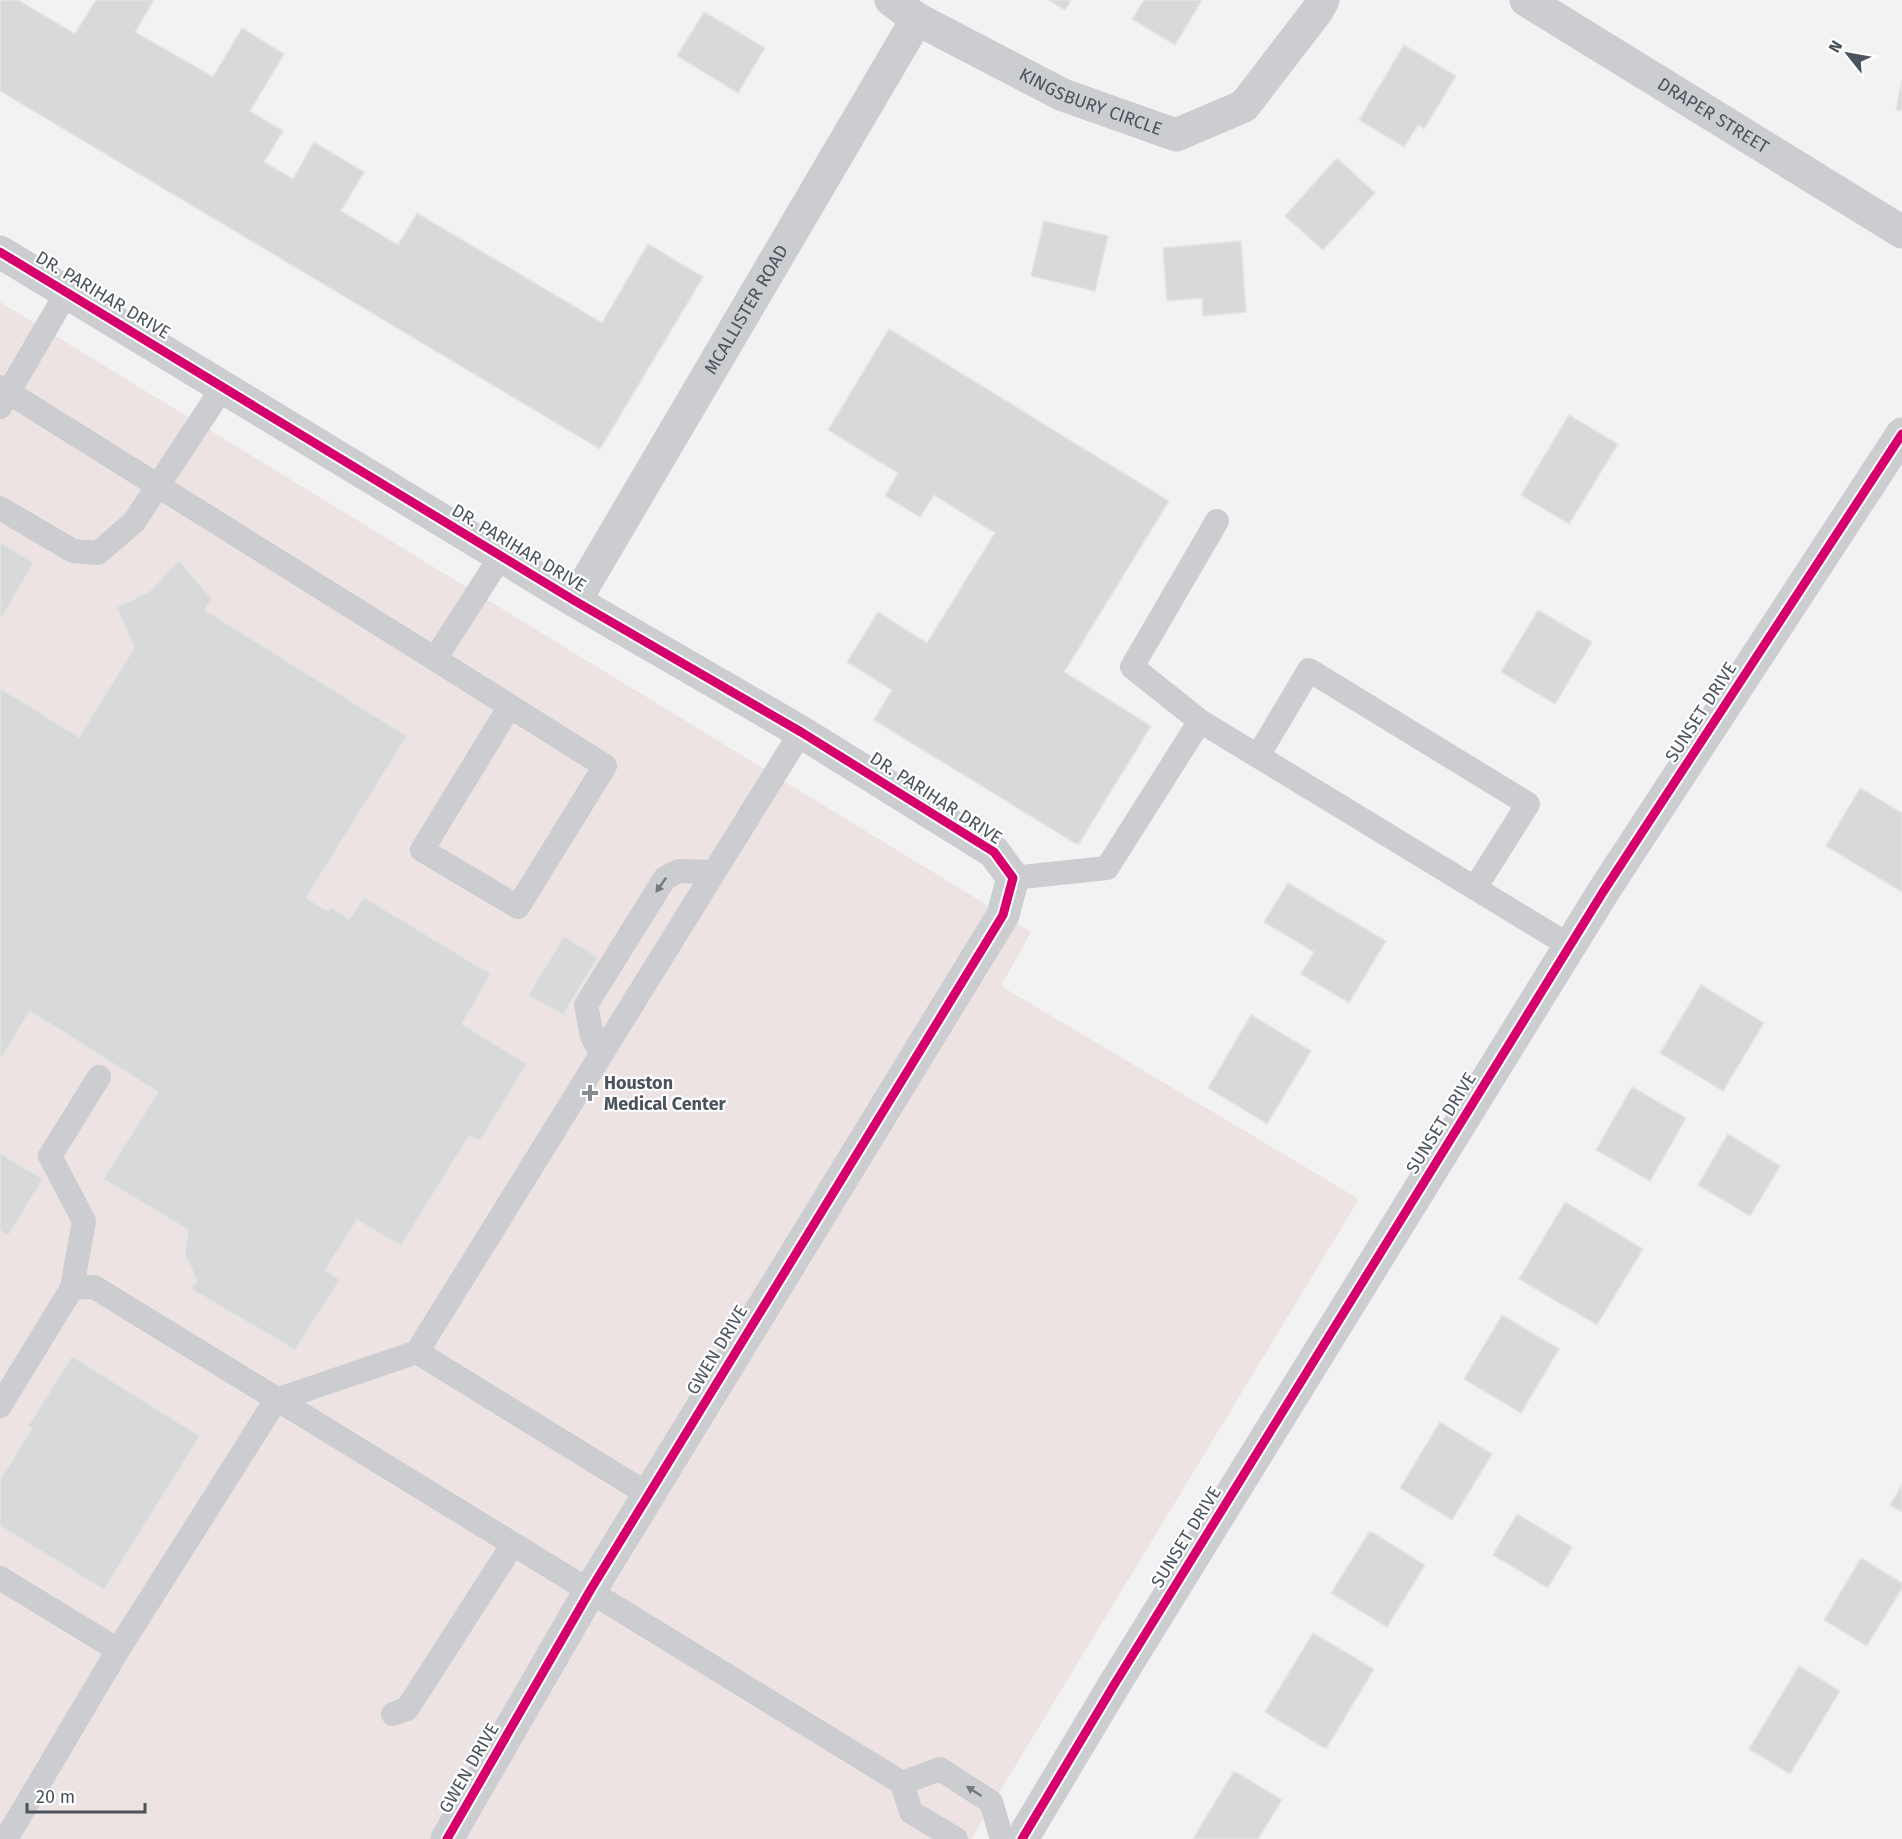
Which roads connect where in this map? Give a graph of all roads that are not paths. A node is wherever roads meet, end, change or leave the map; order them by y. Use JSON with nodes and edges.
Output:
{"nodes":[{"id":1,"x":891,"y":0,"type":"edge"},
{"id":2,"x":1323,"y":0,"type":"edge"},
{"id":3,"x":1526,"y":0,"type":"edge"},
{"id":4,"x":917,"y":19,"type":"junction"},
{"id":5,"x":1902,"y":232,"type":"edge"},
{"id":6,"x":0,"y":252,"type":"edge"},
{"id":7,"x":66,"y":292,"type":"junction"},
{"id":8,"x":223,"y":387,"type":"junction"},
{"id":9,"x":3,"y":395,"type":"edge"},
{"id":10,"x":1902,"y":434,"type":"edge"},
{"id":11,"x":158,"y":486,"type":"junction"},
{"id":12,"x":0,"y":508,"type":"edge"},
{"id":13,"x":1217,"y":521,"type":"dead end"},
{"id":14,"x":501,"y":556,"type":"junction"},
{"id":15,"x":575,"y":602,"type":"junction"},
{"id":16,"x":435,"y":659,"type":"junction"},
{"id":17,"x":510,"y":706,"type":"junction"},
{"id":18,"x":1200,"y":721,"type":"junction"},
{"id":19,"x":801,"y":732,"type":"junction"},
{"id":20,"x":1258,"y":756,"type":"junction"},
{"id":21,"x":714,"y":872,"type":"junction"},
{"id":22,"x":1013,"y":878,"type":"junction"},
{"id":23,"x":1475,"y":888,"type":"junction"},
{"id":24,"x":1570,"y":946,"type":"junction"},
{"id":25,"x":602,"y":1054,"type":"junction"},
{"id":26,"x":99,"y":1077,"type":"dead end"},
{"id":27,"x":72,"y":1288,"type":"junction"},
{"id":28,"x":417,"y":1352,"type":"junction"},
{"id":29,"x":276,"y":1400,"type":"junction"},
{"id":30,"x":0,"y":1406,"type":"edge"},
{"id":31,"x":649,"y":1495,"type":"junction"},
{"id":32,"x":513,"y":1544,"type":"junction"},
{"id":33,"x":0,"y":1578,"type":"edge"},
{"id":34,"x":591,"y":1589,"type":"junction"},
{"id":35,"x":118,"y":1650,"type":"junction"},
{"id":36,"x":393,"y":1714,"type":"dead end"},
{"id":37,"x":902,"y":1783,"type":"junction"},
{"id":38,"x":6,"y":1839,"type":"edge"},
{"id":39,"x":447,"y":1839,"type":"edge"},
{"id":40,"x":956,"y":1839,"type":"edge"},
{"id":41,"x":1002,"y":1839,"type":"edge"},
{"id":42,"x":1022,"y":1839,"type":"edge"}],
"edges":[{"from":1,"to":4,"type":"street","name":"KINGSBURY CIRCLE"},
{"from":2,"to":4,"type":"street","name":"KINGSBURY CIRCLE"},
{"from":3,"to":5,"type":"street","name":"DRAPER STREET"},
{"from":4,"to":15,"type":"street","name":"MCALLISTER ROAD"},
{"from":6,"to":7,"type":"street","name":"DR. PARIHAR DRIVE"},
{"from":7,"to":8,"type":"street","name":"DR. PARIHAR DRIVE"},
{"from":7,"to":9,"type":"lane"},
{"from":8,"to":11,"type":"lane"},
{"from":8,"to":14,"type":"street","name":"DR. PARIHAR DRIVE"},
{"from":9,"to":11,"type":"lane"},
{"from":10,"to":24,"type":"street","name":"SUNSET DRIVE"},
{"from":11,"to":12,"type":"lane"},
{"from":11,"to":16,"type":"lane"},
{"from":13,"to":18,"type":"lane"},
{"from":14,"to":15,"type":"street","name":"DR. PARIHAR DRIVE"},
{"from":14,"to":16,"type":"lane"},
{"from":15,"to":19,"type":"street","name":"DR. PARIHAR DRIVE"},
{"from":16,"to":17,"type":"lane"},
{"from":17,"to":17,"type":"lane"},
{"from":18,"to":20,"type":"lane"},
{"from":18,"to":22,"type":"lane"},
{"from":19,"to":21,"type":"lane"},
{"from":19,"to":22,"type":"street","name":"DR. PARIHAR DRIVE"},
{"from":20,"to":23,"type":"lane"},
{"from":20,"to":23,"type":"lane"},
{"from":21,"to":25,"type":"lane"},
{"from":21,"to":25,"type":"lane","one_way":true},
{"from":22,"to":31,"type":"street","name":"GWEN DRIVE"},
{"from":23,"to":24,"type":"lane"},
{"from":24,"to":42,"type":"street","name":"SUNSET DRIVE"},
{"from":25,"to":28,"type":"lane"},
{"from":26,"to":27,"type":"lane"},
{"from":27,"to":29,"type":"lane"},
{"from":27,"to":30,"type":"lane"},
{"from":28,"to":29,"type":"lane"},
{"from":28,"to":31,"type":"lane"},
{"from":29,"to":32,"type":"lane"},
{"from":29,"to":35,"type":"lane"},
{"from":31,"to":34,"type":"street","name":"GWEN DRIVE"},
{"from":32,"to":34,"type":"lane"},
{"from":32,"to":36,"type":"lane"},
{"from":33,"to":35,"type":"lane"},
{"from":34,"to":37,"type":"lane"},
{"from":34,"to":39,"type":"street","name":"GWEN DRIVE"},
{"from":35,"to":38,"type":"lane"},
{"from":37,"to":40,"type":"lane"},
{"from":41,"to":37,"type":"lane","one_way":true}]}
